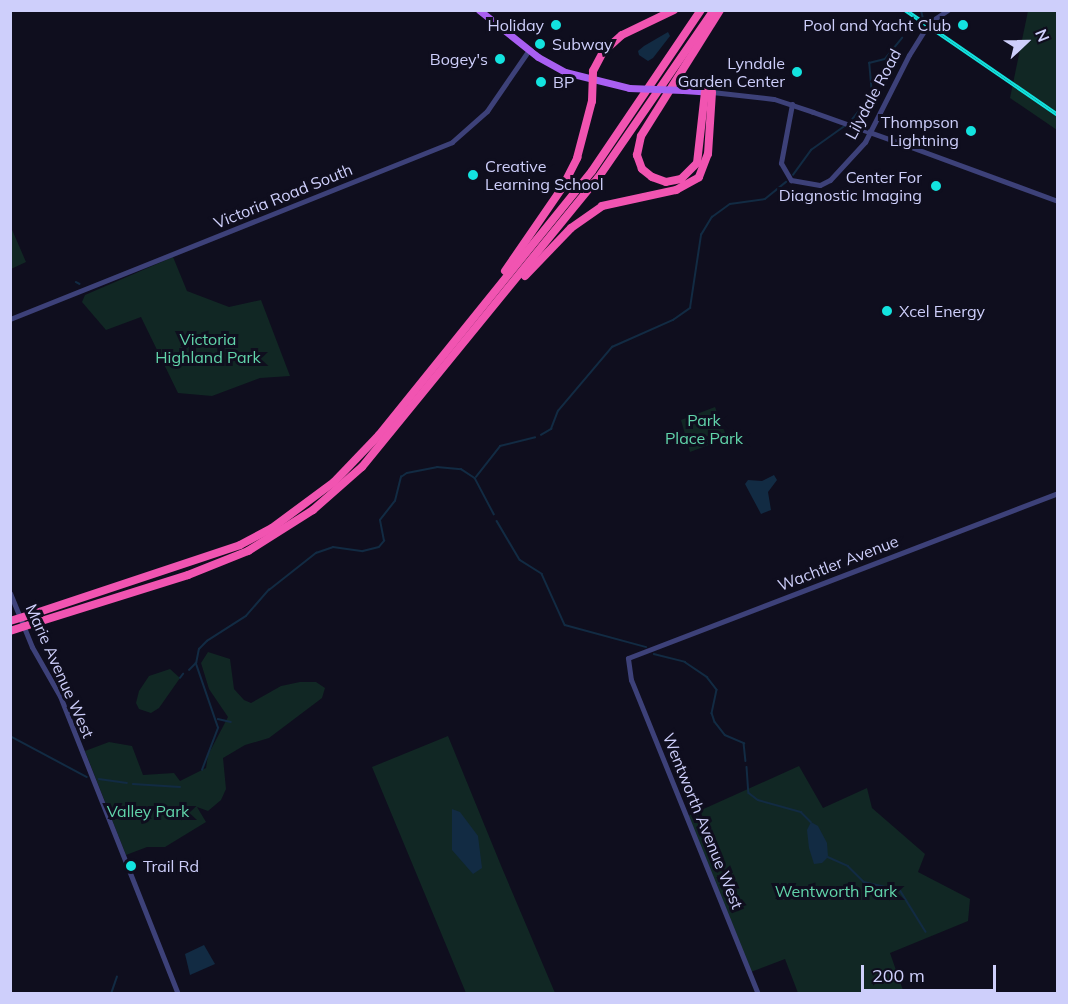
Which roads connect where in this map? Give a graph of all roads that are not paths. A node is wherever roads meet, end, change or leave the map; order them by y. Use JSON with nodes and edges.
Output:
{"nodes":[{"id":1,"x":674,"y":10,"type":"edge"},
{"id":2,"x":702,"y":10,"type":"edge"},
{"id":3,"x":714,"y":10,"type":"edge"},
{"id":4,"x":720,"y":10,"type":"edge"},
{"id":5,"x":948,"y":10,"type":"edge"},
{"id":6,"x":480,"y":12,"type":"edge"},
{"id":7,"x":529,"y":50,"type":"junction"},
{"id":8,"x":592,"y":81,"type":"junction"},
{"id":9,"x":708,"y":92,"type":"junction"},
{"id":10,"x":792,"y":104,"type":"junction"},
{"id":11,"x":1058,"y":201,"type":"edge"},
{"id":12,"x":490,"y":311,"type":"junction"},
{"id":13,"x":477,"y":313,"type":"junction"},
{"id":14,"x":10,"y":319,"type":"edge"},
{"id":15,"x":1058,"y":493,"type":"edge"},
{"id":16,"x":10,"y":593,"type":"edge"},
{"id":17,"x":10,"y":621,"type":"edge"},
{"id":18,"x":10,"y":631,"type":"edge"},
{"id":19,"x":628,"y":658,"type":"joint"},
{"id":20,"x":178,"y":993,"type":"edge"},
{"id":21,"x":758,"y":993,"type":"edge"}],
"edges":[{"from":1,"to":8,"type":"highway"},
{"from":2,"to":13,"type":"highway"},
{"from":3,"to":12,"type":"highway"},
{"from":4,"to":9,"type":"highway"},
{"from":5,"to":10,"type":"street","name":"Lilydale Road"},
{"from":6,"to":7,"type":"main road"},
{"from":7,"to":8,"type":"main road"},
{"from":7,"to":14,"type":"street","name":"Victoria Road South"},
{"from":8,"to":9,"type":"main road","bridge":true},
{"from":8,"to":13,"type":"highway"},
{"from":9,"to":10,"type":"street"},
{"from":9,"to":12,"type":"highway"},
{"from":10,"to":11,"type":"street","bridge":true},
{"from":12,"to":18,"type":"highway","bridge":true},
{"from":13,"to":17,"type":"highway","bridge":true},
{"from":15,"to":19,"type":"street","name":"Wachtler Avenue"},
{"from":16,"to":20,"type":"street","name":"Marie Avenue West"},
{"from":19,"to":21,"type":"street","name":"Wentworth Avenue West"}]}
